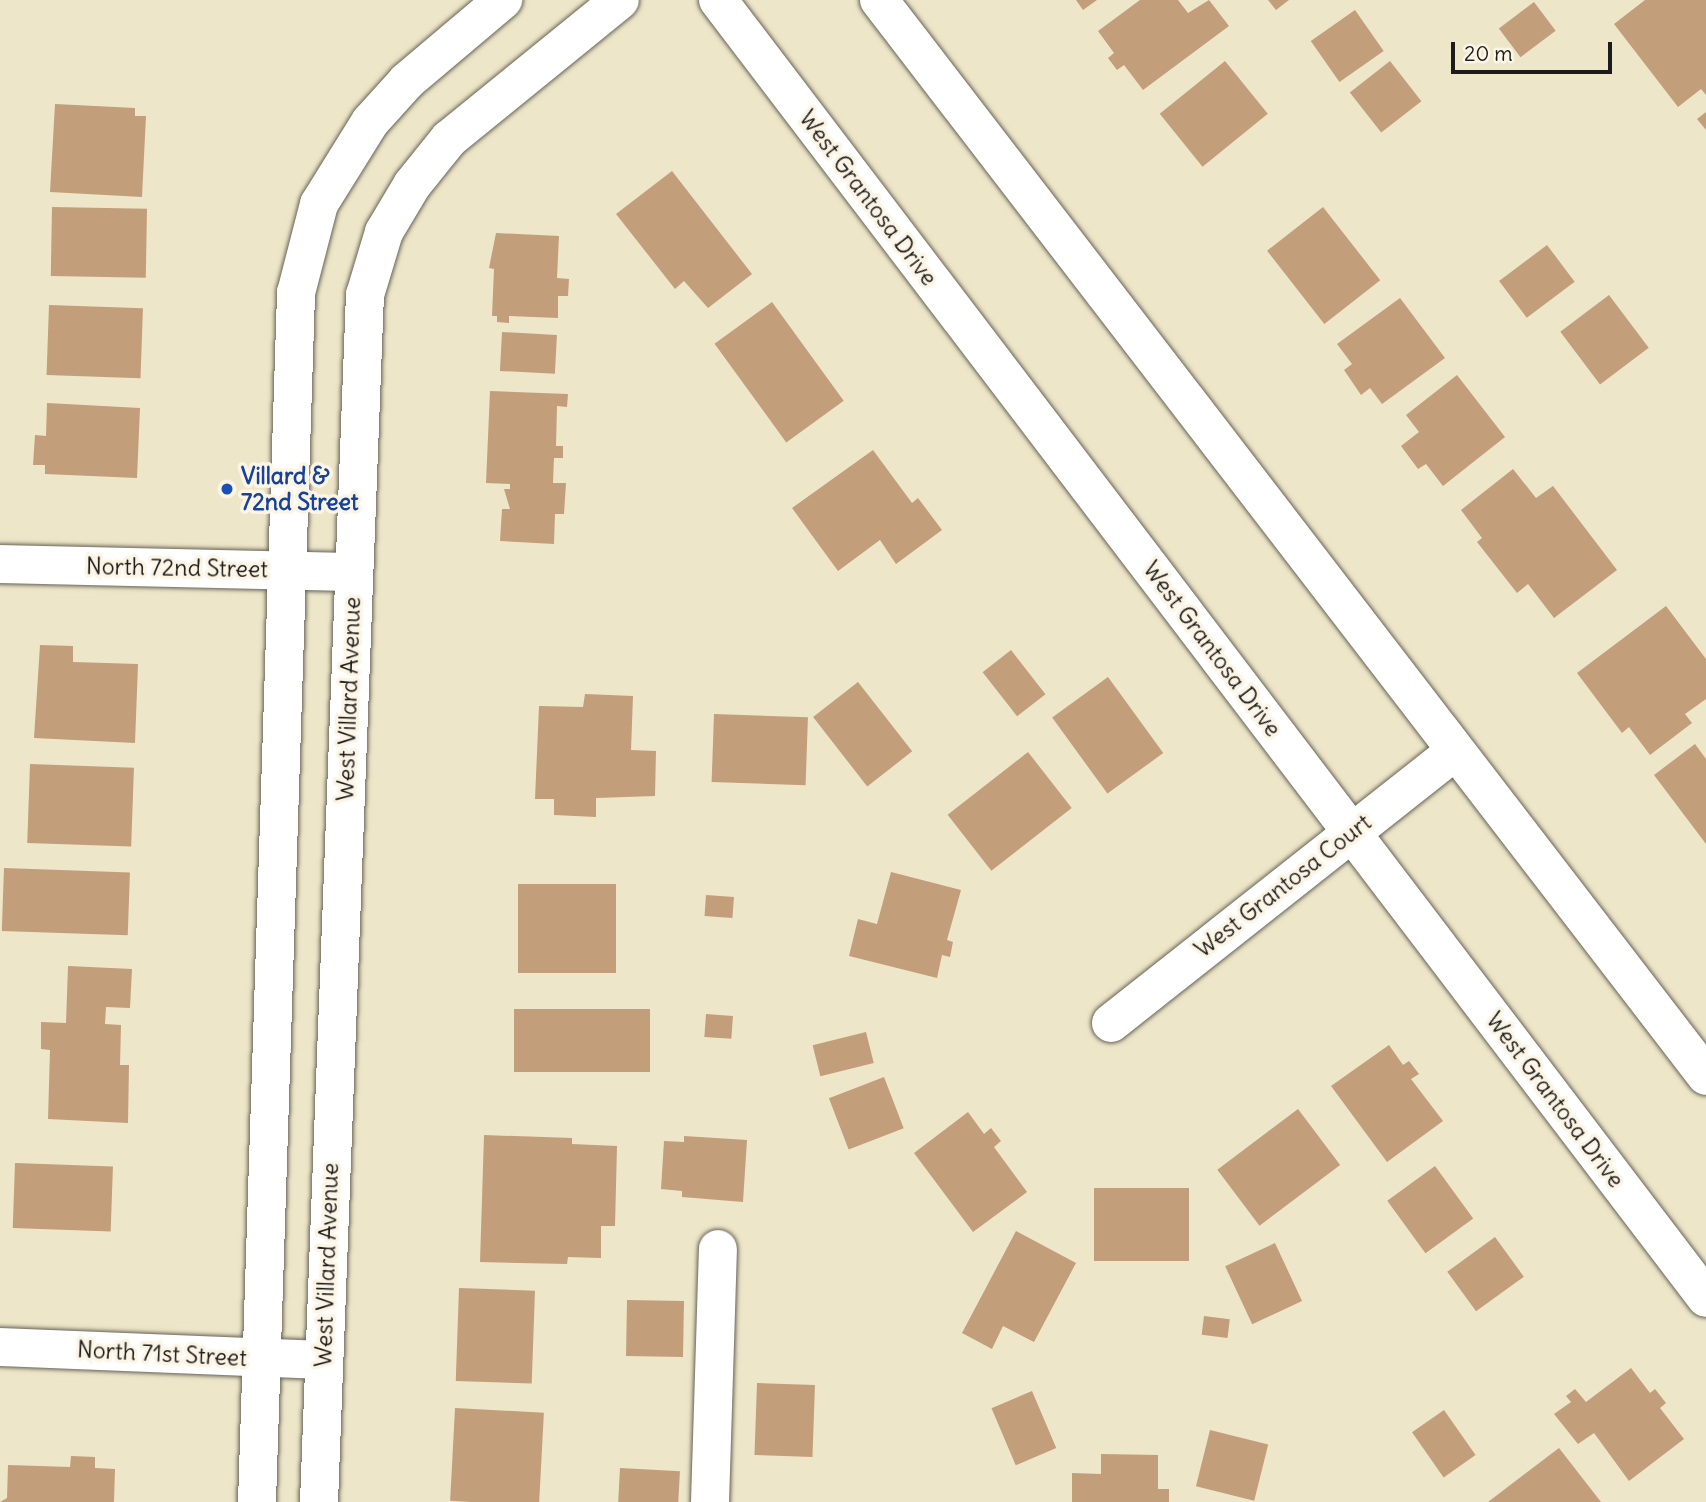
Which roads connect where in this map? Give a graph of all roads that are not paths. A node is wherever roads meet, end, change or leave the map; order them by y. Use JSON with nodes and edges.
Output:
{"nodes":[{"id":1,"x":503,"y":0,"type":"edge"},
{"id":2,"x":620,"y":0,"type":"edge"},
{"id":3,"x":718,"y":0,"type":"edge"},
{"id":4,"x":880,"y":0,"type":"edge"},
{"id":5,"x":0,"y":564,"type":"edge"},
{"id":6,"x":287,"y":571,"type":"junction"},
{"id":7,"x":353,"y":572,"type":"junction"},
{"id":8,"x":1457,"y":751,"type":"junction"},
{"id":9,"x":1351,"y":832,"type":"junction"},
{"id":10,"x":1111,"y":1023,"type":"dead end"},
{"id":11,"x":1706,"y":1076,"type":"edge"},
{"id":12,"x":718,"y":1249,"type":"dead end"},
{"id":13,"x":1706,"y":1297,"type":"edge"},
{"id":14,"x":0,"y":1347,"type":"edge"},
{"id":15,"x":263,"y":1359,"type":"junction"},
{"id":16,"x":323,"y":1360,"type":"junction"},
{"id":17,"x":257,"y":1502,"type":"edge"},
{"id":18,"x":319,"y":1502,"type":"edge"},
{"id":19,"x":710,"y":1502,"type":"edge"}],
"edges":[{"from":1,"to":6,"type":"street"},
{"from":2,"to":7,"type":"street","name":"West Villard Avenue"},
{"from":3,"to":9,"type":"street","name":"West Grantosa Drive"},
{"from":4,"to":8,"type":"street"},
{"from":5,"to":6,"type":"street","name":"North 72nd Street"},
{"from":6,"to":7,"type":"street","name":"North 72nd Street"},
{"from":6,"to":15,"type":"street"},
{"from":7,"to":16,"type":"street","name":"West Villard Avenue"},
{"from":8,"to":9,"type":"street","name":"West Grantosa Court"},
{"from":8,"to":11,"type":"street"},
{"from":9,"to":10,"type":"street","name":"West Grantosa Court"},
{"from":9,"to":13,"type":"street","name":"West Grantosa Drive"},
{"from":12,"to":19,"type":"street"},
{"from":14,"to":15,"type":"street","name":"North 71st Street"},
{"from":15,"to":16,"type":"street","name":"North 71st Street"},
{"from":15,"to":17,"type":"street"},
{"from":16,"to":18,"type":"street","name":"West Villard Avenue"}]}
